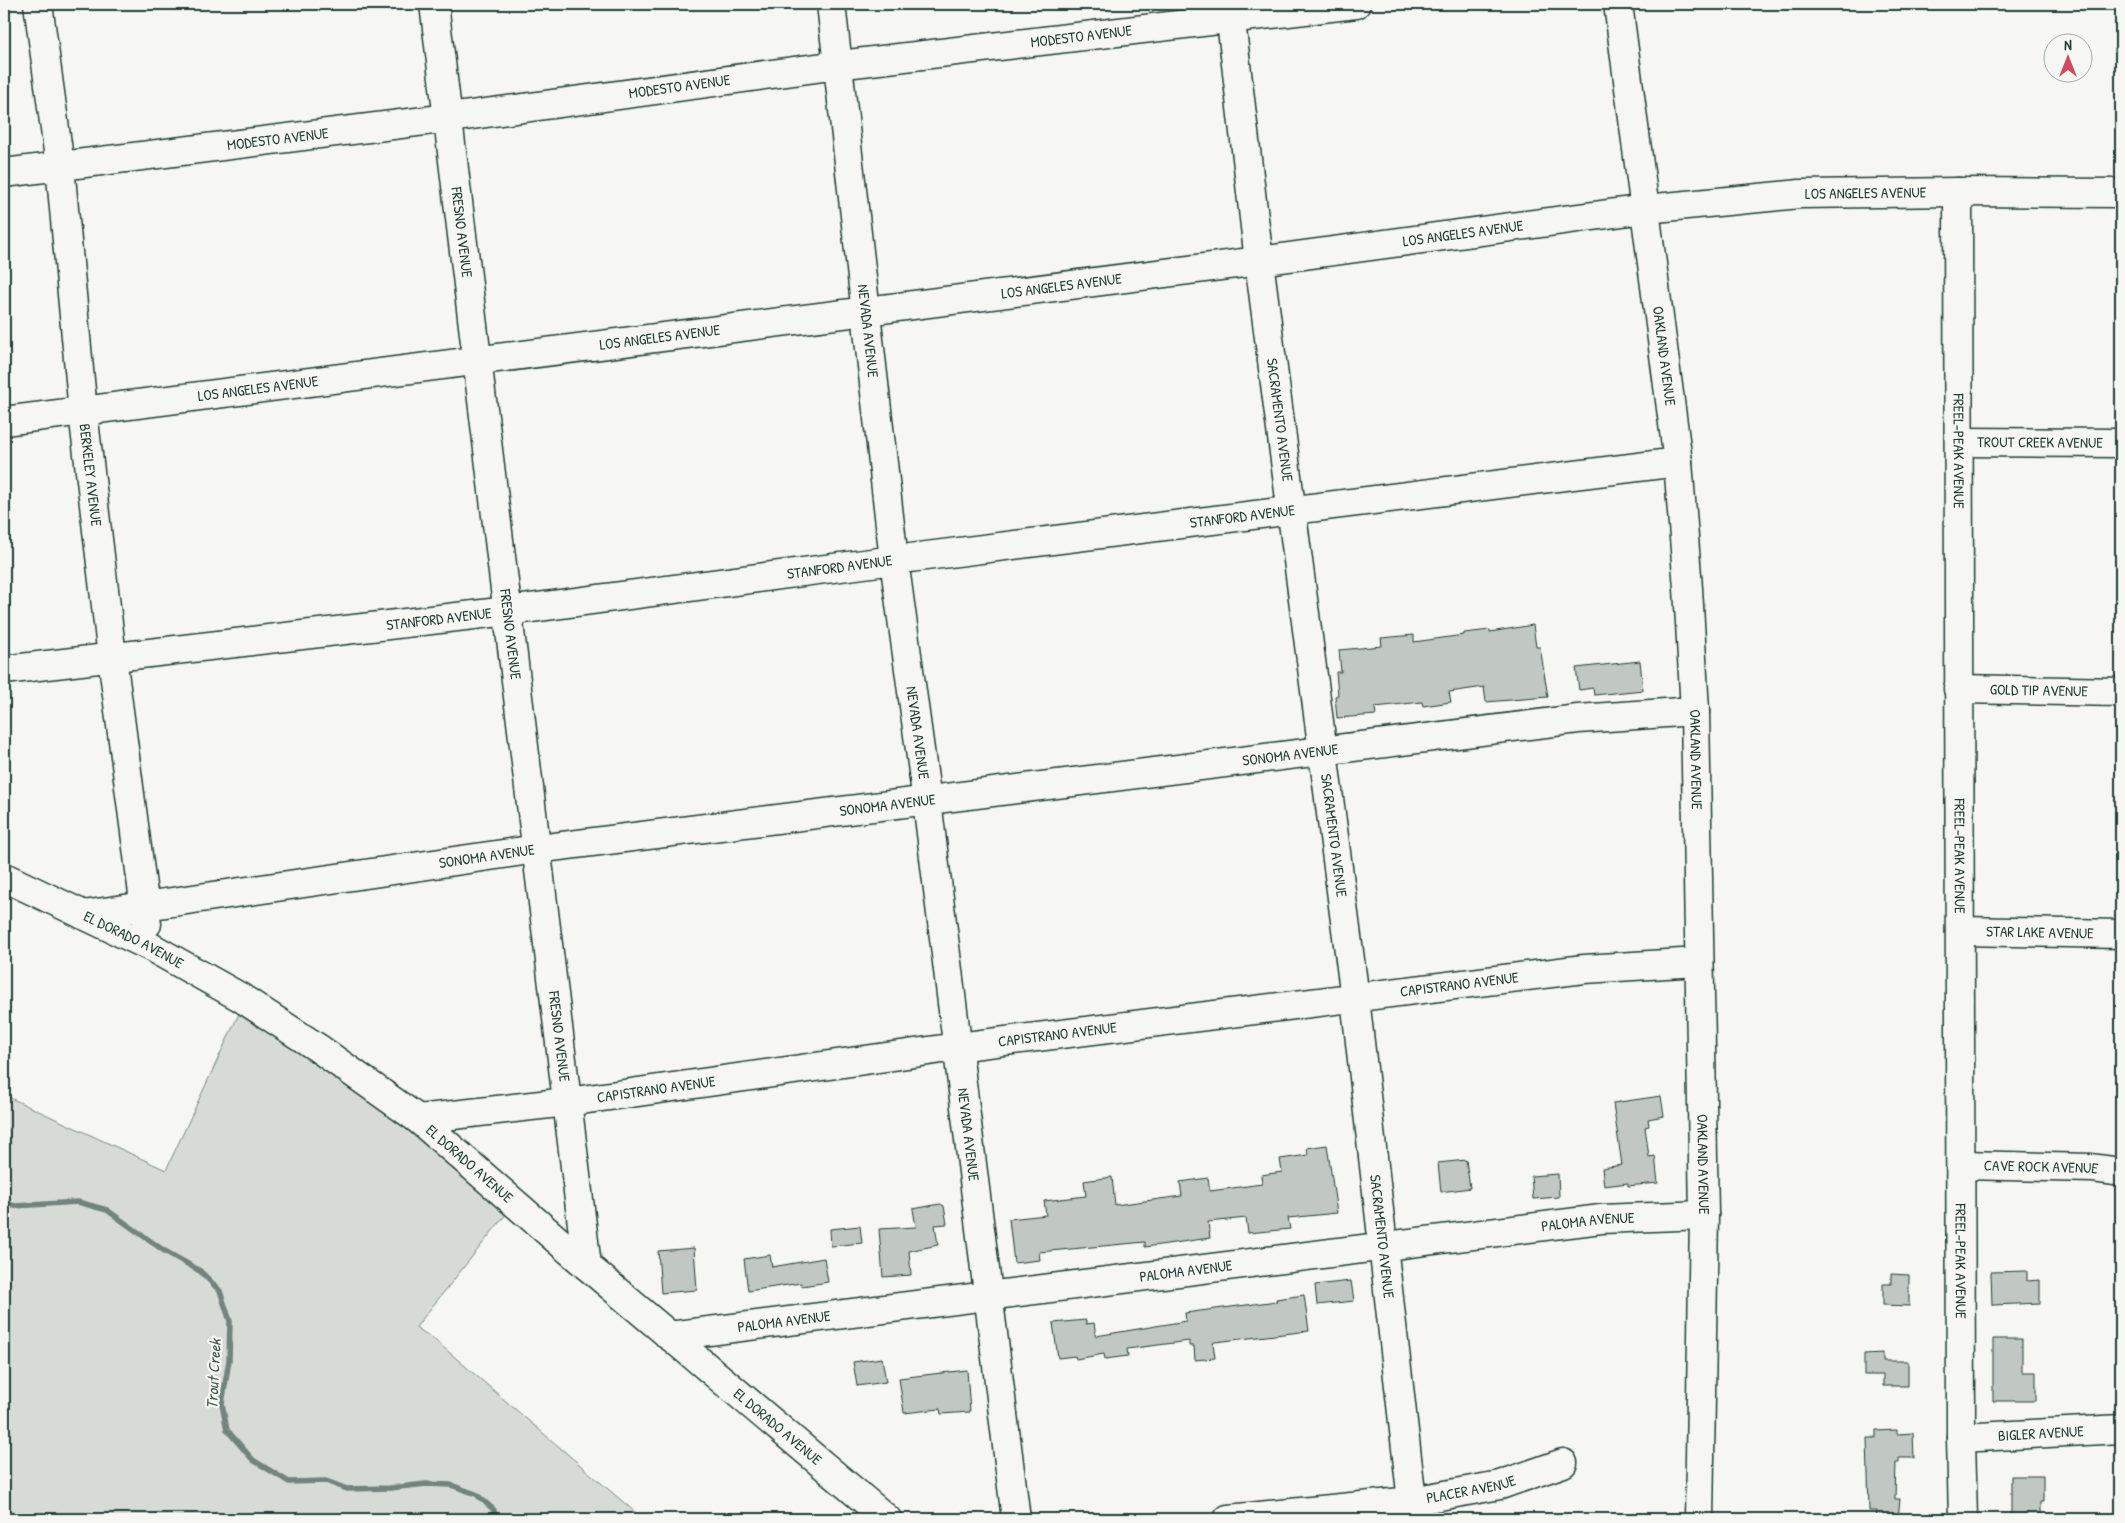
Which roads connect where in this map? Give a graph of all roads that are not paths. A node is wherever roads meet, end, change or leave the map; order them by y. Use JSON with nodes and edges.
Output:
{"nodes":[{"id":1,"x":38,"y":4,"type":"edge"},
{"id":2,"x":434,"y":4,"type":"edge"},
{"id":3,"x":831,"y":4,"type":"edge"},
{"id":4,"x":1356,"y":4,"type":"edge"},
{"id":5,"x":1618,"y":4,"type":"edge"},
{"id":6,"x":1230,"y":12,"type":"edge"},
{"id":7,"x":838,"y":65,"type":"junction"},
{"id":8,"x":449,"y":118,"type":"junction"},
{"id":9,"x":60,"y":166,"type":"junction"},
{"id":10,"x":4,"y":173,"type":"edge"},
{"id":11,"x":1958,"y":192,"type":"junction"},
{"id":12,"x":2121,"y":193,"type":"edge"},
{"id":13,"x":1645,"y":209,"type":"junction"},
{"id":14,"x":1259,"y":262,"type":"junction"},
{"id":15,"x":865,"y":311,"type":"junction"},
{"id":16,"x":479,"y":361,"type":"junction"},
{"id":17,"x":83,"y":412,"type":"junction"},
{"id":18,"x":4,"y":421,"type":"edge"},
{"id":19,"x":1960,"y":442,"type":"junction"},
{"id":20,"x":2121,"y":443,"type":"edge"},
{"id":21,"x":1678,"y":462,"type":"junction"},
{"id":22,"x":1293,"y":510,"type":"junction"},
{"id":23,"x":894,"y":560,"type":"junction"},
{"id":24,"x":508,"y":611,"type":"junction"},
{"id":25,"x":112,"y":657,"type":"junction"},
{"id":26,"x":4,"y":670,"type":"edge"},
{"id":27,"x":1958,"y":689,"type":"junction"},
{"id":28,"x":2121,"y":692,"type":"edge"},
{"id":29,"x":1695,"y":711,"type":"junction"},
{"id":30,"x":1322,"y":751,"type":"junction"},
{"id":31,"x":927,"y":801,"type":"junction"},
{"id":32,"x":537,"y":849,"type":"junction"},
{"id":33,"x":4,"y":877,"type":"edge"},
{"id":34,"x":144,"y":906,"type":"junction"},
{"id":35,"x":83,"y":915,"type":"junction"},
{"id":36,"x":1960,"y":931,"type":"junction"},
{"id":37,"x":2121,"y":934,"type":"edge"},
{"id":38,"x":149,"y":946,"type":"junction"},
{"id":39,"x":1699,"y":962,"type":"junction"},
{"id":40,"x":1355,"y":998,"type":"junction"},
{"id":41,"x":957,"y":1047,"type":"junction"},
{"id":42,"x":567,"y":1102,"type":"junction"},
{"id":43,"x":418,"y":1120,"type":"junction"},
{"id":44,"x":1961,"y":1165,"type":"junction"},
{"id":45,"x":2121,"y":1172,"type":"edge"},
{"id":46,"x":1704,"y":1215,"type":"junction"},
{"id":47,"x":1383,"y":1247,"type":"junction"},
{"id":48,"x":587,"y":1266,"type":"junction"},
{"id":49,"x":989,"y":1295,"type":"junction"},
{"id":50,"x":669,"y":1336,"type":"junction"},
{"id":51,"x":2121,"y":1429,"type":"edge"},
{"id":52,"x":1961,"y":1438,"type":"junction"},
{"id":53,"x":1562,"y":1463,"type":"dead end"},
{"id":54,"x":1413,"y":1510,"type":"edge"},
{"id":55,"x":887,"y":1519,"type":"edge"},
{"id":56,"x":1016,"y":1519,"type":"edge"},
{"id":57,"x":1228,"y":1519,"type":"edge"},
{"id":58,"x":1699,"y":1519,"type":"edge"},
{"id":59,"x":1963,"y":1519,"type":"edge"}],
"edges":[{"from":1,"to":9,"type":"street","name":"BERKELEY AVENUE"},
{"from":2,"to":8,"type":"street","name":"FRESNO AVENUE"},
{"from":3,"to":7,"type":"street","name":"NEVADA AVENUE"},
{"from":4,"to":6,"type":"street","name":"MODESTO AVENUE"},
{"from":5,"to":13,"type":"street","name":"OAKLAND AVENUE"},
{"from":6,"to":7,"type":"street","name":"MODESTO AVENUE"},
{"from":6,"to":14,"type":"street","name":"SACRAMENTO AVENUE"},
{"from":7,"to":8,"type":"street","name":"MODESTO AVENUE"},
{"from":7,"to":15,"type":"street","name":"NEVADA AVENUE"},
{"from":8,"to":9,"type":"street","name":"MODESTO AVENUE"},
{"from":8,"to":16,"type":"street","name":"FRESNO AVENUE"},
{"from":9,"to":10,"type":"street","name":"MODESTO AVENUE"},
{"from":9,"to":17,"type":"street","name":"BERKELEY AVENUE"},
{"from":11,"to":12,"type":"street","name":"LOS ANGELES AVENUE"},
{"from":11,"to":13,"type":"street","name":"LOS ANGELES AVENUE"},
{"from":11,"to":19,"type":"street","name":"FREEL-PEAK AVENUE"},
{"from":13,"to":14,"type":"street","name":"LOS ANGELES AVENUE"},
{"from":13,"to":21,"type":"street","name":"OAKLAND AVENUE"},
{"from":14,"to":15,"type":"street","name":"LOS ANGELES AVENUE"},
{"from":14,"to":22,"type":"street","name":"SACRAMENTO AVENUE"},
{"from":15,"to":16,"type":"street","name":"LOS ANGELES AVENUE"},
{"from":15,"to":23,"type":"street","name":"NEVADA AVENUE"},
{"from":16,"to":17,"type":"street","name":"LOS ANGELES AVENUE"},
{"from":16,"to":24,"type":"street","name":"FRESNO AVENUE"},
{"from":17,"to":18,"type":"street","name":"LOS ANGELES AVENUE"},
{"from":17,"to":25,"type":"street","name":"BERKELEY AVENUE"},
{"from":19,"to":20,"type":"street","name":"TROUT CREEK AVENUE"},
{"from":19,"to":27,"type":"street","name":"FREEL-PEAK AVENUE"},
{"from":21,"to":22,"type":"street","name":"STANFORD AVENUE"},
{"from":21,"to":29,"type":"street","name":"OAKLAND AVENUE"},
{"from":22,"to":23,"type":"street","name":"STANFORD AVENUE"},
{"from":22,"to":30,"type":"street","name":"SACRAMENTO AVENUE"},
{"from":23,"to":24,"type":"street","name":"STANFORD AVENUE"},
{"from":23,"to":31,"type":"street","name":"NEVADA AVENUE"},
{"from":24,"to":25,"type":"street","name":"STANFORD AVENUE"},
{"from":24,"to":32,"type":"street","name":"FRESNO AVENUE"},
{"from":25,"to":26,"type":"street","name":"STANFORD AVENUE"},
{"from":25,"to":34,"type":"street","name":"BERKELEY AVENUE"},
{"from":27,"to":28,"type":"street","name":"GOLD TIP AVENUE"},
{"from":27,"to":36,"type":"street","name":"FREEL-PEAK AVENUE"},
{"from":29,"to":30,"type":"street","name":"SONOMA AVENUE"},
{"from":29,"to":39,"type":"street","name":"OAKLAND AVENUE"},
{"from":30,"to":31,"type":"street","name":"SONOMA AVENUE"},
{"from":30,"to":40,"type":"street","name":"SACRAMENTO AVENUE"},
{"from":31,"to":32,"type":"street","name":"SONOMA AVENUE"},
{"from":31,"to":41,"type":"street","name":"NEVADA AVENUE"},
{"from":32,"to":34,"type":"street","name":"SONOMA AVENUE"},
{"from":32,"to":42,"type":"street","name":"FRESNO AVENUE"},
{"from":33,"to":35,"type":"street","name":"EL DORADO AVENUE"},
{"from":34,"to":35,"type":"street","name":"SONOMA AVENUE"},
{"from":34,"to":38,"type":"street","name":"BERKELEY AVENUE"},
{"from":35,"to":38,"type":"street","name":"EL DORADO AVENUE"},
{"from":36,"to":37,"type":"street","name":"STAR LAKE AVENUE"},
{"from":36,"to":44,"type":"street","name":"FREEL-PEAK AVENUE"},
{"from":38,"to":43,"type":"street","name":"EL DORADO AVENUE"},
{"from":39,"to":40,"type":"street","name":"CAPISTRANO AVENUE"},
{"from":39,"to":46,"type":"street","name":"OAKLAND AVENUE"},
{"from":40,"to":41,"type":"street","name":"CAPISTRANO AVENUE"},
{"from":40,"to":47,"type":"street","name":"SACRAMENTO AVENUE"},
{"from":41,"to":42,"type":"street","name":"CAPISTRANO AVENUE"},
{"from":41,"to":49,"type":"street","name":"NEVADA AVENUE"},
{"from":42,"to":43,"type":"street","name":"CAPISTRANO AVENUE"},
{"from":42,"to":48,"type":"street","name":"FRESNO AVENUE"},
{"from":43,"to":48,"type":"street","name":"EL DORADO AVENUE"},
{"from":44,"to":45,"type":"street","name":"CAVE ROCK AVENUE"},
{"from":44,"to":52,"type":"street","name":"FREEL-PEAK AVENUE"},
{"from":46,"to":47,"type":"street","name":"PALOMA AVENUE"},
{"from":46,"to":58,"type":"street","name":"OAKLAND AVENUE"},
{"from":47,"to":49,"type":"street","name":"PALOMA AVENUE"},
{"from":47,"to":54,"type":"street","name":"SACRAMENTO AVENUE"},
{"from":48,"to":50,"type":"street","name":"EL DORADO AVENUE"},
{"from":49,"to":50,"type":"street","name":"PALOMA AVENUE"},
{"from":49,"to":56,"type":"street","name":"NEVADA AVENUE"},
{"from":50,"to":55,"type":"street","name":"EL DORADO AVENUE"},
{"from":51,"to":52,"type":"street","name":"BIGLER AVENUE"},
{"from":52,"to":59,"type":"street","name":"FREEL-PEAK AVENUE"},
{"from":53,"to":54,"type":"street","name":"PLACER AVENUE"},
{"from":54,"to":57,"type":"street","name":"PLACER AVENUE"}]}
